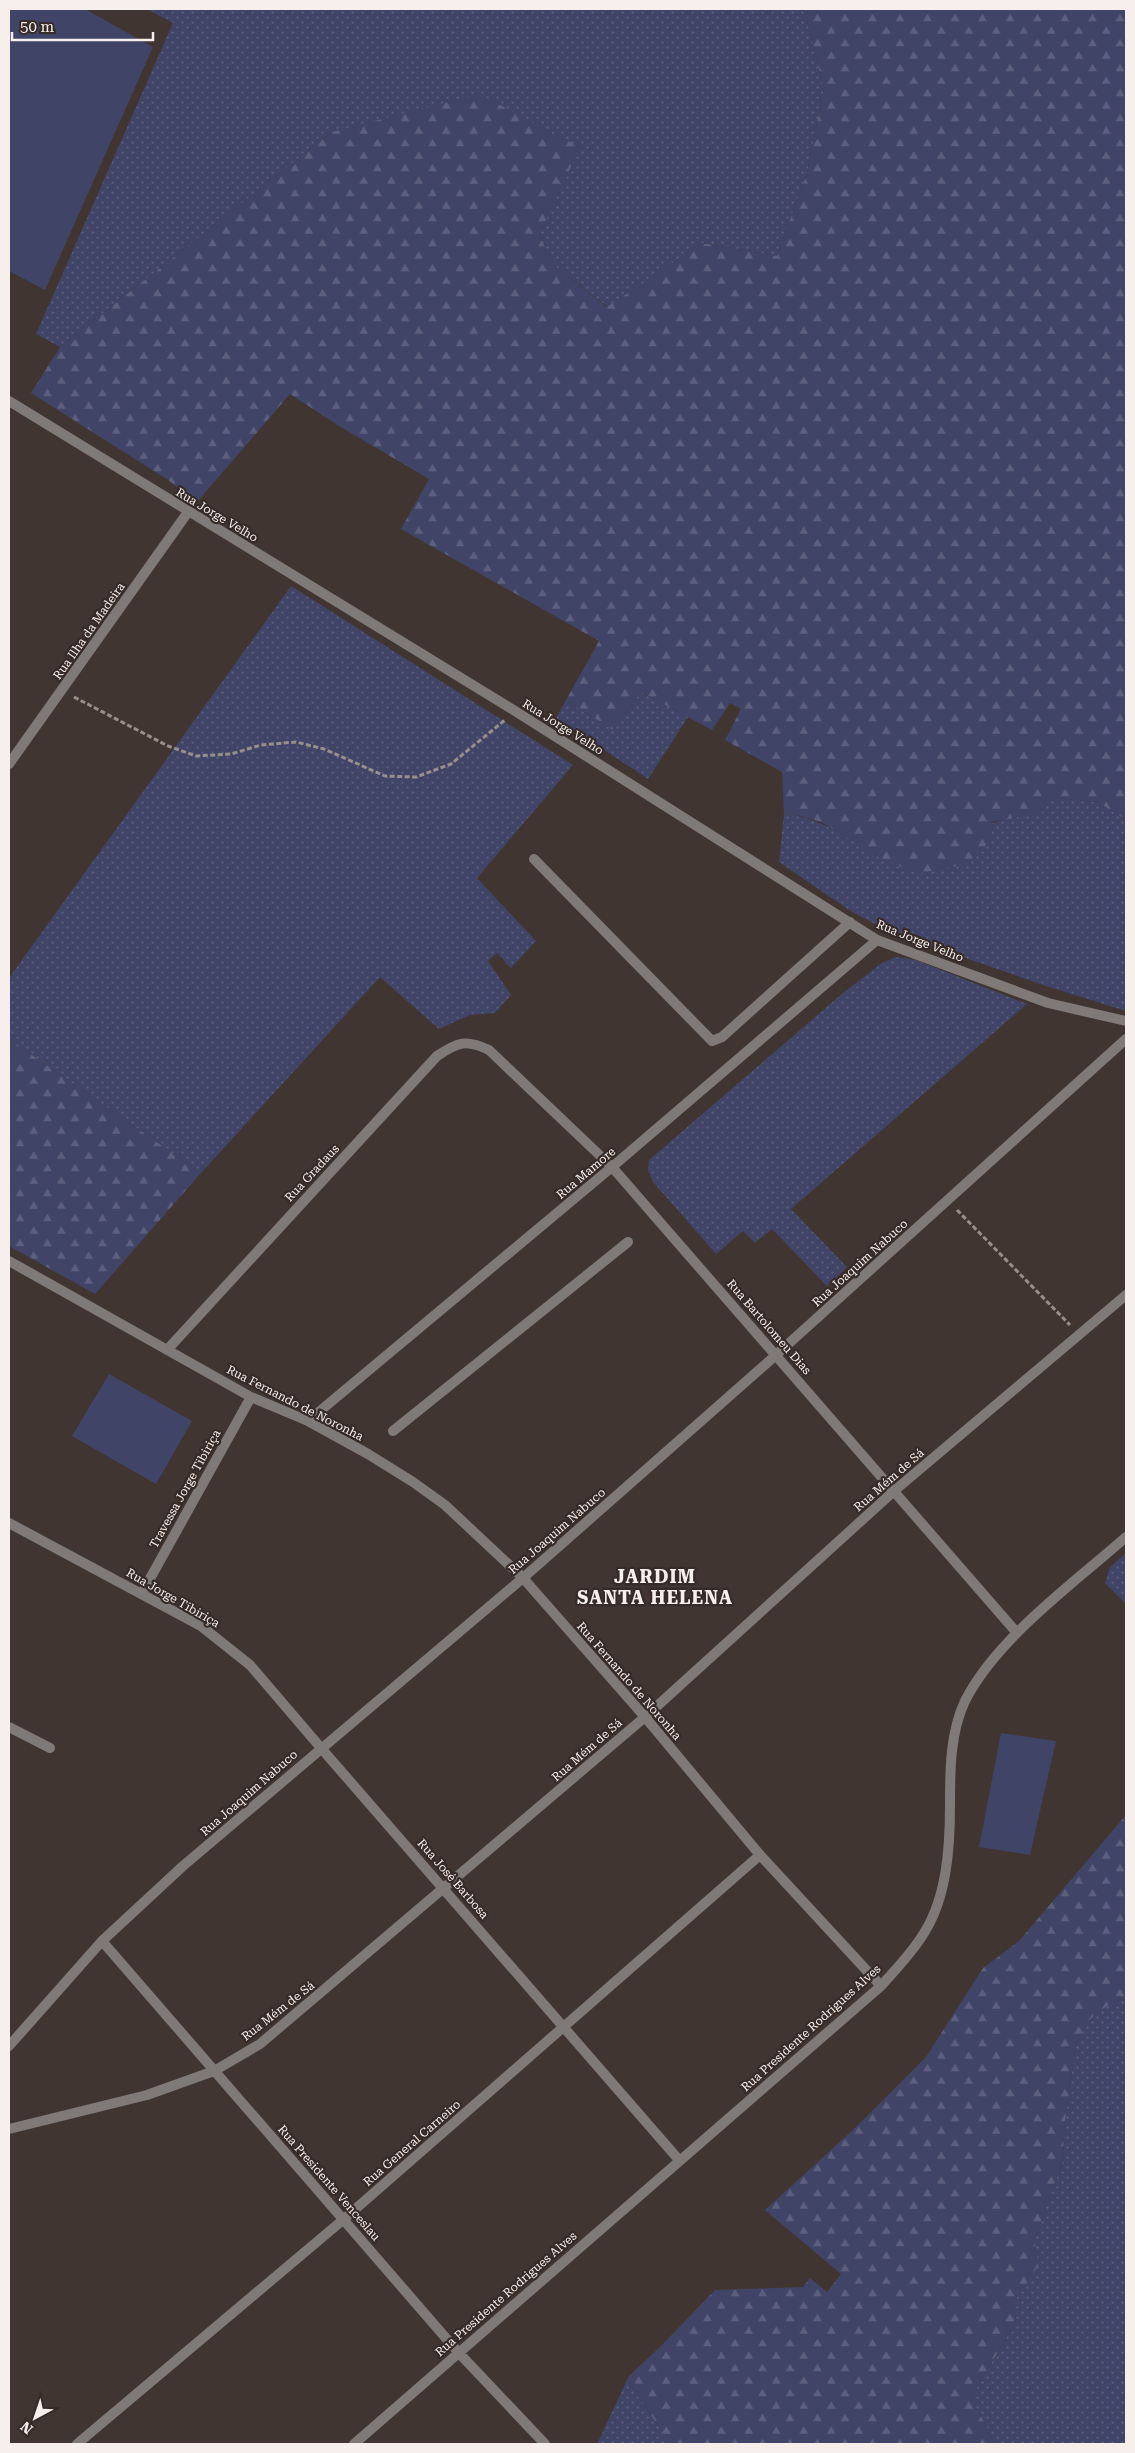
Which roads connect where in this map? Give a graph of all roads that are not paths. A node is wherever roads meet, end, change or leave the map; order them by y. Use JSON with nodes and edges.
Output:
{"nodes":[{"id":1,"x":9,"y":402,"type":"edge"},
{"id":2,"x":188,"y":512,"type":"junction"},
{"id":3,"x":9,"y":764,"type":"edge"},
{"id":4,"x":534,"y":859,"type":"dead end"},
{"id":5,"x":850,"y":922,"type":"junction"},
{"id":6,"x":877,"y":940,"type":"junction"},
{"id":7,"x":1126,"y":1021,"type":"edge"},
{"id":8,"x":1126,"y":1039,"type":"edge"},
{"id":9,"x":489,"y":1050,"type":"joint"},
{"id":10,"x":612,"y":1167,"type":"junction"},
{"id":11,"x":628,"y":1242,"type":"dead end"},
{"id":12,"x":9,"y":1261,"type":"edge"},
{"id":13,"x":1126,"y":1294,"type":"edge"},
{"id":14,"x":167,"y":1350,"type":"junction"},
{"id":15,"x":776,"y":1355,"type":"junction"},
{"id":16,"x":251,"y":1397,"type":"junction"},
{"id":17,"x":308,"y":1421,"type":"junction"},
{"id":18,"x":393,"y":1431,"type":"dead end"},
{"id":19,"x":894,"y":1491,"type":"junction"},
{"id":20,"x":9,"y":1523,"type":"edge"},
{"id":21,"x":1126,"y":1537,"type":"edge"},
{"id":22,"x":523,"y":1578,"type":"junction"},
{"id":23,"x":142,"y":1593,"type":"junction"},
{"id":24,"x":1017,"y":1633,"type":"junction"},
{"id":25,"x":645,"y":1716,"type":"junction"},
{"id":26,"x":9,"y":1727,"type":"edge"},
{"id":27,"x":50,"y":1748,"type":"dead end"},
{"id":28,"x":321,"y":1748,"type":"junction"},
{"id":29,"x":760,"y":1855,"type":"junction"},
{"id":30,"x":445,"y":1888,"type":"junction"},
{"id":31,"x":102,"y":1941,"type":"junction"},
{"id":32,"x":880,"y":1986,"type":"junction"},
{"id":33,"x":563,"y":2028,"type":"junction"},
{"id":34,"x":9,"y":2046,"type":"edge"},
{"id":35,"x":214,"y":2071,"type":"junction"},
{"id":36,"x":9,"y":2129,"type":"edge"},
{"id":37,"x":679,"y":2160,"type":"junction"},
{"id":38,"x":344,"y":2219,"type":"junction"},
{"id":39,"x":458,"y":2352,"type":"junction"},
{"id":40,"x":543,"y":2442,"type":"edge"},
{"id":41,"x":77,"y":2444,"type":"edge"},
{"id":42,"x":354,"y":2444,"type":"edge"}],
"edges":[{"from":1,"to":2,"type":"street","name":"Rua Jorge Velho"},
{"from":2,"to":3,"type":"street","name":"Rua Ilha da Madeira"},
{"from":2,"to":5,"type":"street","name":"Rua Jorge Velho"},
{"from":4,"to":5,"type":"street"},
{"from":5,"to":6,"type":"street","name":"Rua Jorge Velho"},
{"from":6,"to":7,"type":"street","name":"Rua Jorge Velho"},
{"from":6,"to":10,"type":"street","name":"Rua Mamore"},
{"from":8,"to":15,"type":"street","name":"Rua Joaquim Nabuco"},
{"from":9,"to":10,"type":"street","name":"Rua Bartolomeu Dias"},
{"from":9,"to":14,"type":"street","name":"Rua Gradaus"},
{"from":10,"to":15,"type":"street","name":"Rua Bartolomeu Dias"},
{"from":10,"to":17,"type":"street","name":"Rua Mamore"},
{"from":11,"to":18,"type":"street"},
{"from":12,"to":14,"type":"street","name":"Rua Fernando de Noronha"},
{"from":13,"to":19,"type":"street","name":"Rua Mém de Sá"},
{"from":14,"to":16,"type":"street","name":"Rua Fernando de Noronha"},
{"from":15,"to":19,"type":"street","name":"Rua Bartolomeu Dias"},
{"from":15,"to":22,"type":"street","name":"Rua Joaquim Nabuco"},
{"from":16,"to":17,"type":"street","name":"Rua Fernando de Noronha"},
{"from":16,"to":23,"type":"street","name":"Travessa Jorge Tibiriça"},
{"from":17,"to":22,"type":"street","name":"Rua Fernando de Noronha"},
{"from":19,"to":24,"type":"street","name":"Rua Bartolomeu Dias"},
{"from":19,"to":25,"type":"street","name":"Rua Mém de Sá"},
{"from":20,"to":23,"type":"street","name":"Rua Jorge Tibiriça"},
{"from":21,"to":24,"type":"street","name":"Rua Presidente Rodrigues Alves"},
{"from":22,"to":25,"type":"street","name":"Rua Fernando de Noronha"},
{"from":22,"to":28,"type":"street","name":"Rua Joaquim Nabuco"},
{"from":23,"to":28,"type":"street","name":"Rua Jorge Tibiriça"},
{"from":24,"to":32,"type":"street","name":"Rua Presidente Rodrigues Alves"},
{"from":25,"to":29,"type":"street","name":"Rua Fernando de Noronha"},
{"from":25,"to":30,"type":"street","name":"Rua Mém de Sá"},
{"from":26,"to":27,"type":"street"},
{"from":28,"to":30,"type":"street","name":"Rua José Barbosa"},
{"from":28,"to":31,"type":"street","name":"Rua Joaquim Nabuco"},
{"from":29,"to":32,"type":"street","name":"Rua Fernando de Noronha"},
{"from":29,"to":33,"type":"street","name":"Rua General Carneiro"},
{"from":30,"to":33,"type":"street","name":"Rua José Barbosa"},
{"from":30,"to":35,"type":"street","name":"Rua Mém de Sá"},
{"from":31,"to":34,"type":"street","name":"Rua Joaquim Nabuco"},
{"from":31,"to":35,"type":"street","name":"Rua Presidente Venceslau"},
{"from":32,"to":37,"type":"street","name":"Rua Presidente Rodrigues Alves"},
{"from":33,"to":37,"type":"street","name":"Rua José Barbosa"},
{"from":33,"to":38,"type":"street","name":"Rua General Carneiro"},
{"from":35,"to":36,"type":"street","name":"Rua Mém de Sá"},
{"from":35,"to":38,"type":"street","name":"Rua Presidente Venceslau"},
{"from":37,"to":39,"type":"street","name":"Rua Presidente Rodrigues Alves"},
{"from":38,"to":39,"type":"street","name":"Rua Presidente Venceslau"},
{"from":38,"to":41,"type":"street","name":"Rua General Carneiro"},
{"from":39,"to":40,"type":"street","name":"Rua Presidente Venceslau"},
{"from":39,"to":42,"type":"street","name":"Rua Presidente Rodrigues Alves"}]}
